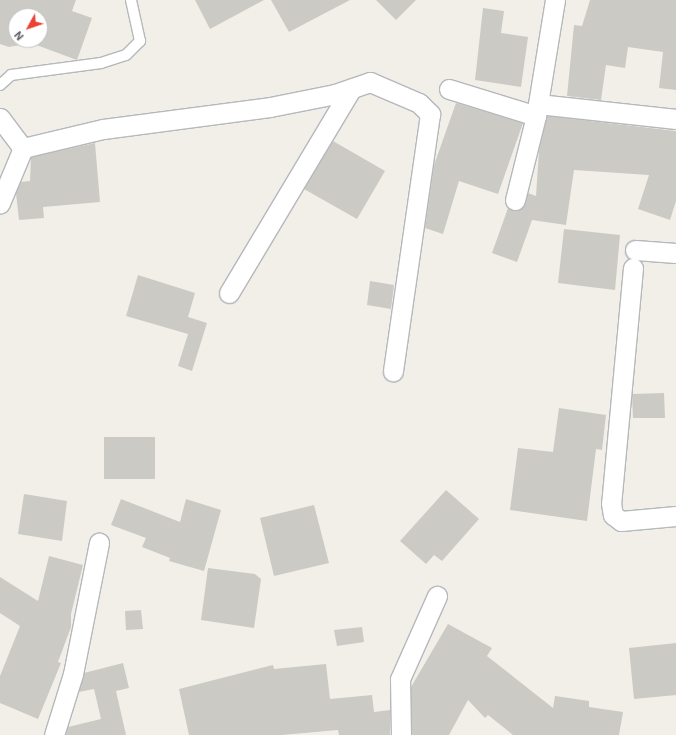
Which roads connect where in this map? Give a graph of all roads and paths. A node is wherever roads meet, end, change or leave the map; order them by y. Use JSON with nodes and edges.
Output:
{"nodes":[{"id":1,"x":131,"y":0,"type":"edge"},
{"id":2,"x":555,"y":0,"type":"edge"},
{"id":3,"x":1,"y":79,"type":"edge"},
{"id":4,"x":351,"y":89,"type":"junction"},
{"id":5,"x":448,"y":89,"type":"dead end"},
{"id":6,"x":537,"y":110,"type":"junction"},
{"id":7,"x":0,"y":118,"type":"edge"},
{"id":8,"x":676,"y":119,"type":"edge"},
{"id":9,"x":23,"y":148,"type":"junction"},
{"id":10,"x":515,"y":200,"type":"dead end"},
{"id":11,"x":0,"y":203,"type":"edge"},
{"id":12,"x":676,"y":253,"type":"edge"},
{"id":13,"x":229,"y":293,"type":"dead end"},
{"id":14,"x":394,"y":371,"type":"dead end"},
{"id":15,"x":676,"y":516,"type":"edge"},
{"id":16,"x":100,"y":543,"type":"dead end"},
{"id":17,"x":437,"y":596,"type":"dead end"},
{"id":18,"x":54,"y":735,"type":"edge"},
{"id":19,"x":401,"y":735,"type":"edge"}],
"edges":[{"from":1,"to":3,"type":"lane"},
{"from":2,"to":6,"type":"street"},
{"from":4,"to":9,"type":"street"},
{"from":4,"to":13,"type":"street"},
{"from":4,"to":14,"type":"street"},
{"from":5,"to":6,"type":"street"},
{"from":6,"to":8,"type":"street"},
{"from":6,"to":10,"type":"street"},
{"from":7,"to":9,"type":"street"},
{"from":9,"to":11,"type":"street"},
{"from":12,"to":15,"type":"street"},
{"from":16,"to":18,"type":"street"},
{"from":17,"to":19,"type":"street"}]}
